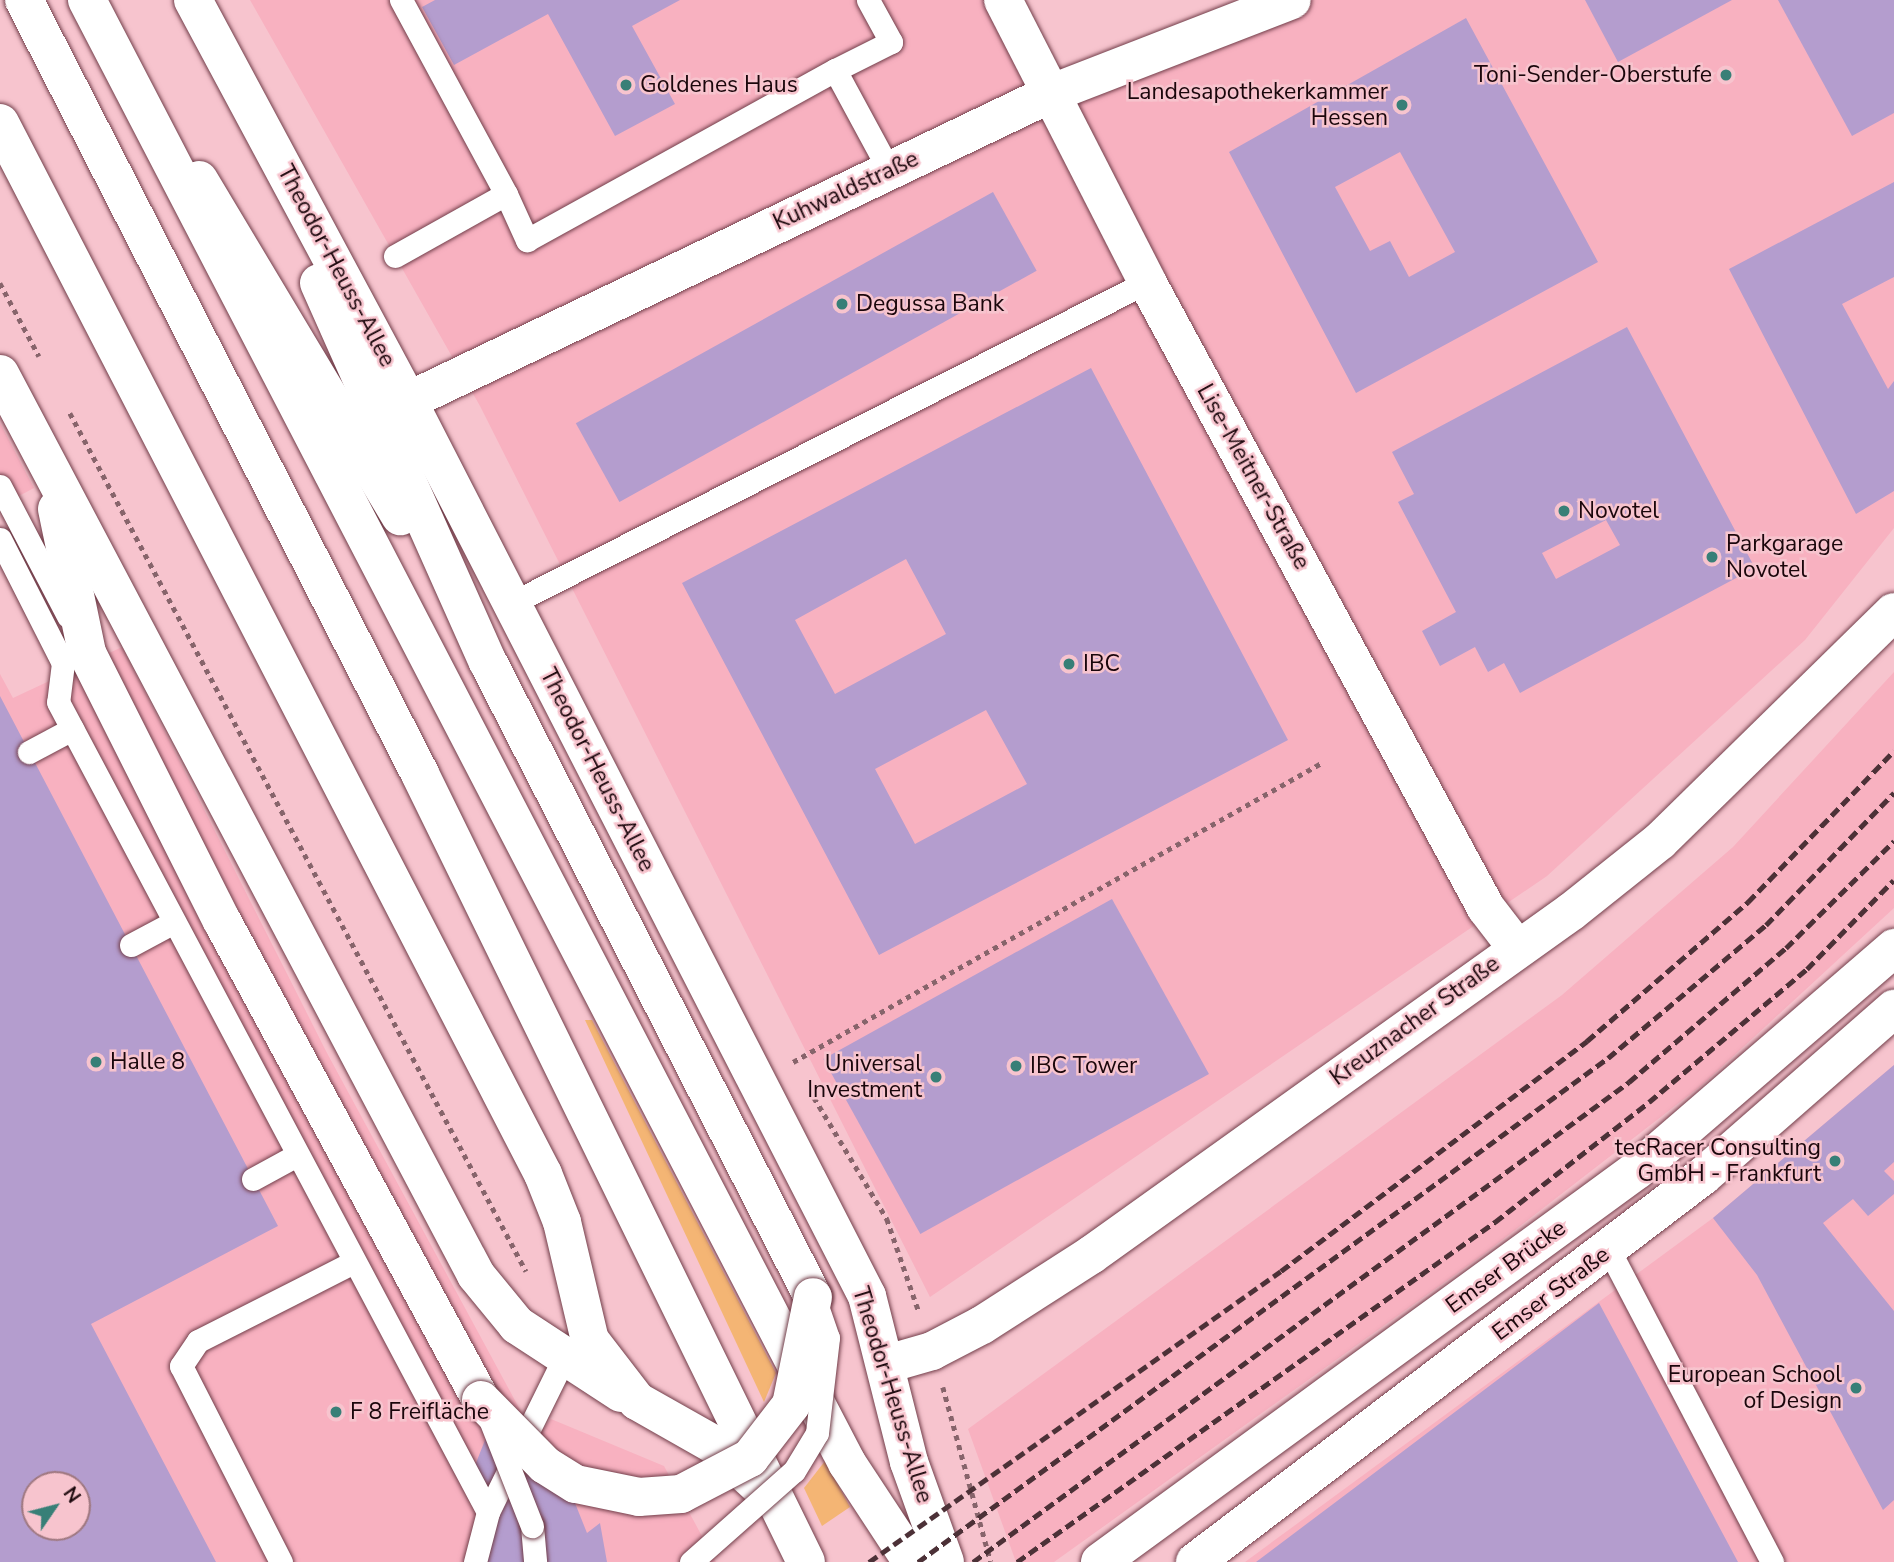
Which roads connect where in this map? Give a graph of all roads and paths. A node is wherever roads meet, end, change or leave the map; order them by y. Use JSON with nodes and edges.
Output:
{"nodes":[{"id":1,"x":23,"y":0,"type":"edge"},
{"id":2,"x":89,"y":0,"type":"edge"},
{"id":3,"x":193,"y":0,"type":"edge"},
{"id":4,"x":401,"y":0,"type":"edge"},
{"id":5,"x":868,"y":0,"type":"edge"},
{"id":6,"x":1003,"y":0,"type":"edge"},
{"id":7,"x":1292,"y":0,"type":"edge"},
{"id":8,"x":835,"y":69,"type":"junction"},
{"id":9,"x":1052,"y":93,"type":"junction"},
{"id":10,"x":0,"y":123,"type":"edge"},
{"id":11,"x":889,"y":170,"type":"junction"},
{"id":12,"x":506,"y":194,"type":"junction"},
{"id":13,"x":395,"y":256,"type":"dead end"},
{"id":14,"x":1147,"y":282,"type":"junction"},
{"id":15,"x":0,"y":283,"type":"edge"},
{"id":16,"x":46,"y":369,"type":"dead end"},
{"id":17,"x":0,"y":374,"type":"edge"},
{"id":18,"x":408,"y":401,"type":"junction"},
{"id":19,"x":66,"y":406,"type":"dead end"},
{"id":20,"x":48,"y":466,"type":"junction"},
{"id":21,"x":5,"y":496,"type":"edge"},
{"id":22,"x":0,"y":539,"type":"edge"},
{"id":23,"x":68,"y":556,"type":"junction"},
{"id":24,"x":512,"y":603,"type":"junction"},
{"id":25,"x":1894,"y":612,"type":"edge"},
{"id":26,"x":130,"y":619,"type":"junction"},
{"id":27,"x":87,"y":653,"type":"junction"},
{"id":28,"x":488,"y":662,"type":"junction"},
{"id":29,"x":72,"y":729,"type":"junction"},
{"id":30,"x":29,"y":752,"type":"dead end"},
{"id":31,"x":1323,"y":762,"type":"dead end"},
{"id":32,"x":174,"y":922,"type":"junction"},
{"id":33,"x":131,"y":945,"type":"dead end"},
{"id":34,"x":1516,"y":947,"type":"junction"},
{"id":35,"x":1894,"y":948,"type":"edge"},
{"id":36,"x":1894,"y":1009,"type":"edge"},
{"id":37,"x":793,"y":1062,"type":"dead end"},
{"id":38,"x":297,"y":1155,"type":"junction"},
{"id":39,"x":253,"y":1179,"type":"dead end"},
{"id":40,"x":1609,"y":1250,"type":"junction"},
{"id":41,"x":354,"y":1262,"type":"junction"},
{"id":42,"x":529,"y":1280,"type":"dead end"},
{"id":43,"x":813,"y":1297,"type":"junction"},
{"id":44,"x":581,"y":1319,"type":"junction"},
{"id":45,"x":564,"y":1362,"type":"junction"},
{"id":46,"x":887,"y":1364,"type":"junction"},
{"id":47,"x":481,"y":1400,"type":"junction"},
{"id":48,"x":637,"y":1401,"type":"junction"},
{"id":49,"x":488,"y":1512,"type":"junction"},
{"id":50,"x":785,"y":1516,"type":"junction"},
{"id":51,"x":281,"y":1562,"type":"edge"},
{"id":52,"x":475,"y":1562,"type":"edge"},
{"id":53,"x":535,"y":1562,"type":"edge"},
{"id":54,"x":691,"y":1562,"type":"edge"},
{"id":55,"x":806,"y":1562,"type":"edge"},
{"id":56,"x":912,"y":1562,"type":"edge"},
{"id":57,"x":945,"y":1562,"type":"edge"},
{"id":58,"x":1100,"y":1562,"type":"edge"},
{"id":59,"x":1195,"y":1562,"type":"edge"},
{"id":60,"x":1772,"y":1562,"type":"edge"}],
"edges":[{"from":1,"to":50,"type":"street","name":"Theodor-Heuss-Allee"},
{"from":2,"to":28,"type":"street","name":"Theodor-Heuss-Allee"},
{"from":2,"to":56,"type":"street","name":"Theodor-Heuss-Allee"},
{"from":3,"to":18,"type":"street","name":"Theodor-Heuss-Allee"},
{"from":3,"to":28,"type":"street","name":"Theodor-Heuss-Allee"},
{"from":4,"to":12,"type":"lane"},
{"from":5,"to":8,"type":"lane"},
{"from":6,"to":9,"type":"street","name":"Lise-Meitner-Straße"},
{"from":7,"to":9,"type":"street","name":"Kuhwaldstraße"},
{"from":8,"to":11,"type":"lane"},
{"from":8,"to":12,"type":"lane"},
{"from":9,"to":11,"type":"street","name":"Kuhwaldstraße"},
{"from":9,"to":14,"type":"street","name":"Lise-Meitner-Straße"},
{"from":10,"to":44,"type":"street","name":"Theodor-Heuss-Allee"},
{"from":11,"to":18,"type":"street","name":"Kuhwaldstraße"},
{"from":12,"to":13,"type":"lane"},
{"from":14,"to":24,"type":"lane"},
{"from":14,"to":34,"type":"street","name":"Lise-Meitner-Straße"},
{"from":15,"to":16,"type":"path"},
{"from":17,"to":20,"type":"street","name":"Theodor-Heuss-Allee"},
{"from":18,"to":24,"type":"street","name":"Theodor-Heuss-Allee"},
{"from":19,"to":42,"type":"path"},
{"from":20,"to":23,"type":"street","name":"Theodor-Heuss-Allee"},
{"from":20,"to":26,"type":"street","name":"Theodor-Heuss-Allee"},
{"from":21,"to":23,"type":"lane"},
{"from":21,"to":27,"type":"lane"},
{"from":22,"to":29,"type":"lane"},
{"from":23,"to":26,"type":"lane"},
{"from":23,"to":27,"type":"street","name":"Theodor-Heuss-Allee"},
{"from":24,"to":46,"type":"street","name":"Theodor-Heuss-Allee"},
{"from":25,"to":34,"type":"street","name":"Kreuznacher Straße"},
{"from":26,"to":45,"type":"street","name":"Theodor-Heuss-Allee"},
{"from":27,"to":47,"type":"street","name":"Theodor-Heuss-Allee"},
{"from":28,"to":43,"type":"street","name":"Theodor-Heuss-Allee"},
{"from":29,"to":30,"type":"lane"},
{"from":29,"to":32,"type":"lane"},
{"from":31,"to":37,"type":"path"},
{"from":32,"to":33,"type":"lane"},
{"from":32,"to":38,"type":"lane"},
{"from":34,"to":46,"type":"street","name":"Kreuznacher Straße"},
{"from":35,"to":58,"type":"street","name":"Emser Brücke"},
{"from":36,"to":40,"type":"street","name":"Emser Straße"},
{"from":38,"to":39,"type":"lane"},
{"from":38,"to":41,"type":"lane"},
{"from":40,"to":59,"type":"street","name":"Emser Straße"},
{"from":40,"to":60,"type":"lane"},
{"from":41,"to":49,"type":"lane"},
{"from":41,"to":51,"type":"lane"},
{"from":43,"to":47,"type":"street","name":"Theodor-Heuss-Allee","bridge":true},
{"from":43,"to":54,"type":"lane","bridge":true},
{"from":44,"to":45,"type":"lane"},
{"from":44,"to":48,"type":"street","name":"Theodor-Heuss-Allee"},
{"from":45,"to":48,"type":"street","name":"Theodor-Heuss-Allee"},
{"from":45,"to":49,"type":"lane"},
{"from":46,"to":57,"type":"street","name":"Theodor-Heuss-Allee"},
{"from":47,"to":53,"type":"lane","bridge":true},
{"from":48,"to":50,"type":"street","name":"Theodor-Heuss-Allee"},
{"from":49,"to":52,"type":"lane"},
{"from":50,"to":55,"type":"street","name":"Theodor-Heuss-Allee"}]}
